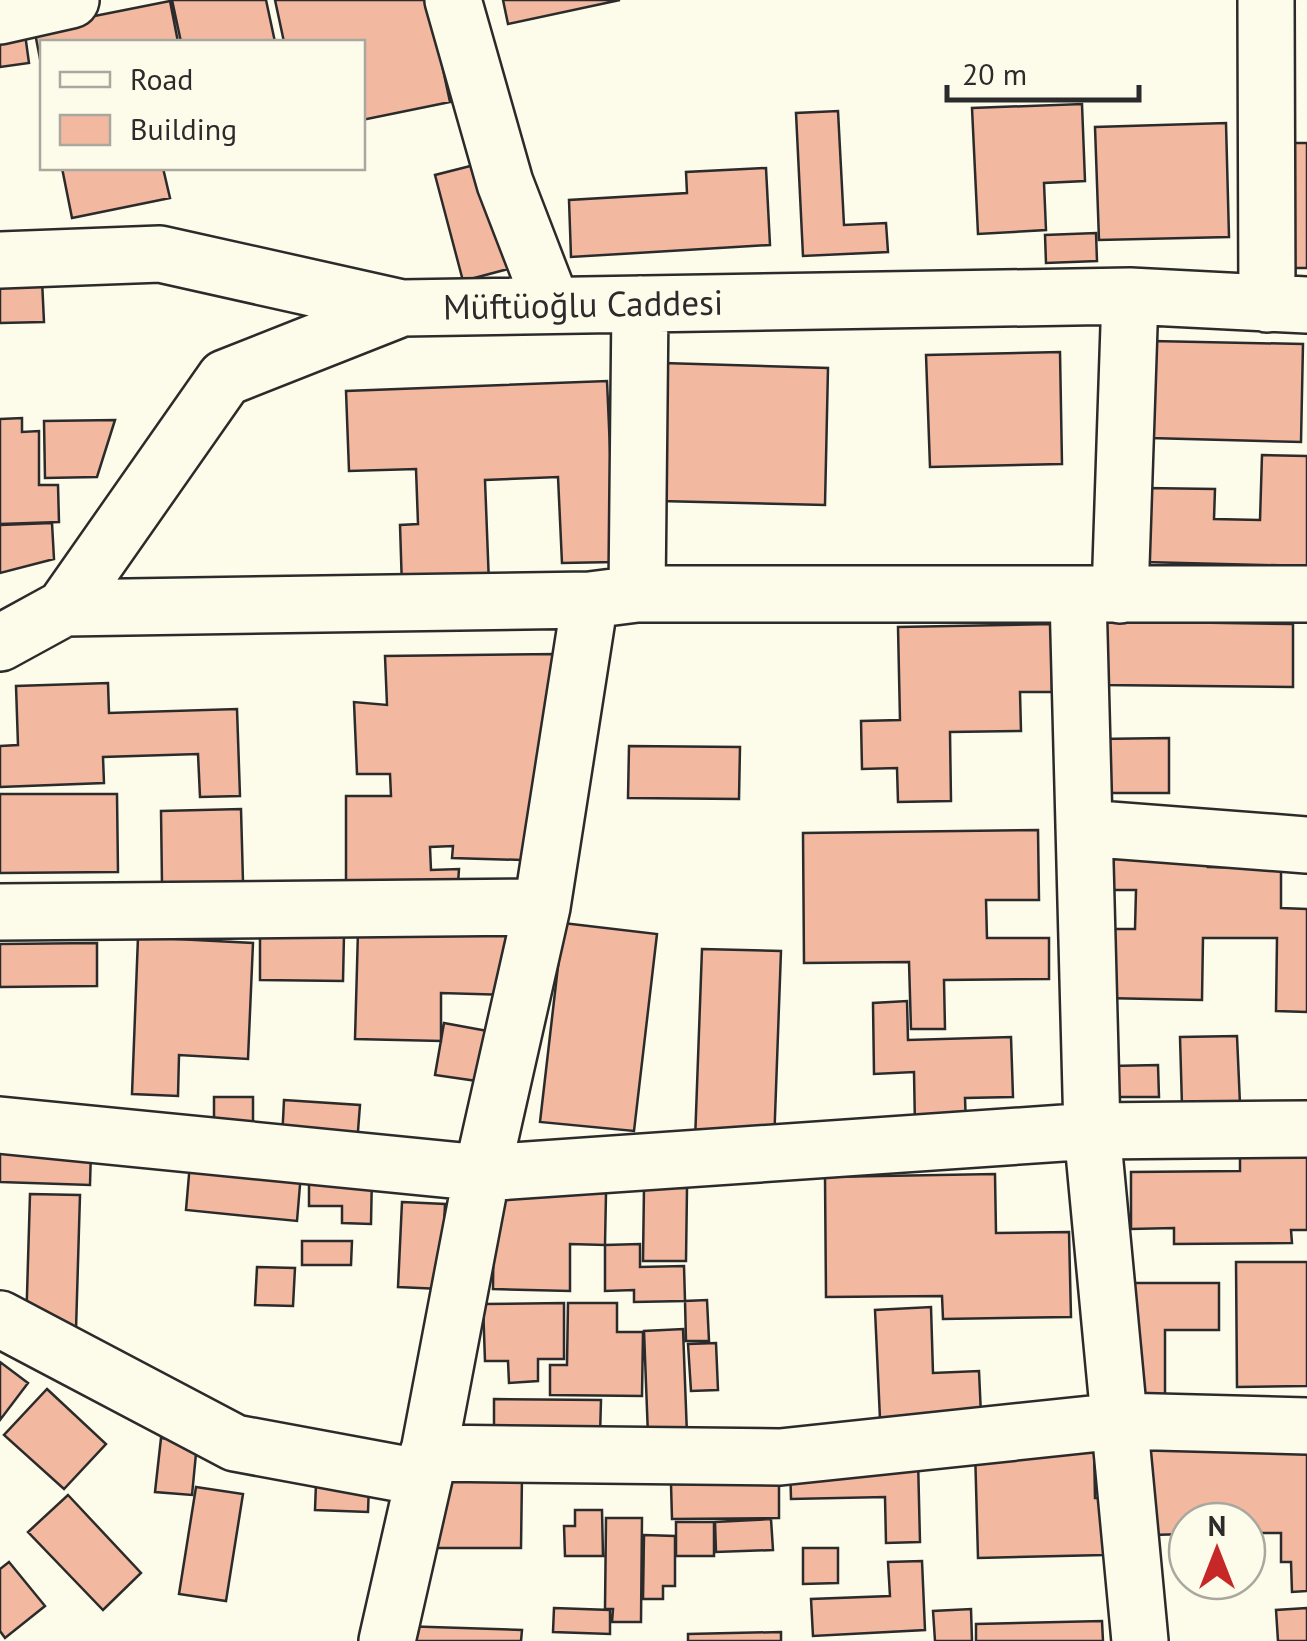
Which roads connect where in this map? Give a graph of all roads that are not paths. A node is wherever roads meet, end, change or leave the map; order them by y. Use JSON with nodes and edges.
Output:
{"nodes":[{"id":1,"x":71,"y":0,"type":"edge"},
{"id":2,"x":453,"y":0,"type":"edge"},
{"id":3,"x":0,"y":16,"type":"edge"},
{"id":4,"x":1280,"y":28,"type":"edge"},
{"id":5,"x":0,"y":260,"type":"edge"},
{"id":6,"x":1130,"y":296,"type":"junction"},
{"id":7,"x":640,"y":304,"type":"junction"},
{"id":8,"x":1287,"y":305,"type":"edge"},
{"id":9,"x":552,"y":306,"type":"junction"},
{"id":10,"x":402,"y":308,"type":"junction"},
{"id":11,"x":1307,"y":594,"type":"edge"},
{"id":12,"x":1099,"y":596,"type":"junction"},
{"id":13,"x":614,"y":597,"type":"junction"},
{"id":14,"x":64,"y":608,"type":"junction"},
{"id":15,"x":0,"y":643,"type":"edge"},
{"id":16,"x":1084,"y":828,"type":"junction"},
{"id":17,"x":1307,"y":845,"type":"edge"},
{"id":18,"x":542,"y":907,"type":"junction"},
{"id":19,"x":0,"y":912,"type":"edge"},
{"id":20,"x":0,"y":1125,"type":"edge"},
{"id":21,"x":1307,"y":1129,"type":"edge"},
{"id":22,"x":1092,"y":1132,"type":"junction"},
{"id":23,"x":482,"y":1173,"type":"junction"},
{"id":24,"x":0,"y":1319,"type":"edge"},
{"id":25,"x":1119,"y":1421,"type":"junction"},
{"id":26,"x":1307,"y":1426,"type":"edge"},
{"id":27,"x":426,"y":1466,"type":"junction"},
{"id":28,"x":387,"y":1641,"type":"edge"},
{"id":29,"x":1140,"y":1641,"type":"edge"}],
"edges":[{"from":1,"to":3,"type":"street"},
{"from":2,"to":9,"type":"street"},
{"from":4,"to":8,"type":"street"},
{"from":5,"to":10,"type":"street"},
{"from":6,"to":7,"type":"street","name":"Müftüoğlu Caddesi"},
{"from":6,"to":8,"type":"street","name":"Müftüoğlu Caddesi"},
{"from":6,"to":12,"type":"street"},
{"from":7,"to":9,"type":"street","name":"Müftüoğlu Caddesi"},
{"from":7,"to":13,"type":"street"},
{"from":9,"to":10,"type":"street","name":"Müftüoğlu Caddesi"},
{"from":10,"to":14,"type":"street","name":"Müftüoğlu Caddesi"},
{"from":11,"to":12,"type":"street"},
{"from":12,"to":13,"type":"street"},
{"from":12,"to":16,"type":"street"},
{"from":13,"to":14,"type":"street"},
{"from":13,"to":18,"type":"street"},
{"from":14,"to":15,"type":"street","name":"Müftüoğlu Caddesi"},
{"from":16,"to":17,"type":"street"},
{"from":16,"to":22,"type":"street"},
{"from":18,"to":19,"type":"street"},
{"from":18,"to":23,"type":"street"},
{"from":20,"to":23,"type":"street"},
{"from":21,"to":22,"type":"street"},
{"from":22,"to":23,"type":"street"},
{"from":22,"to":25,"type":"street"},
{"from":23,"to":27,"type":"street"},
{"from":24,"to":27,"type":"street"},
{"from":25,"to":26,"type":"street"},
{"from":25,"to":27,"type":"street"},
{"from":25,"to":29,"type":"street"},
{"from":27,"to":28,"type":"street"}]}
